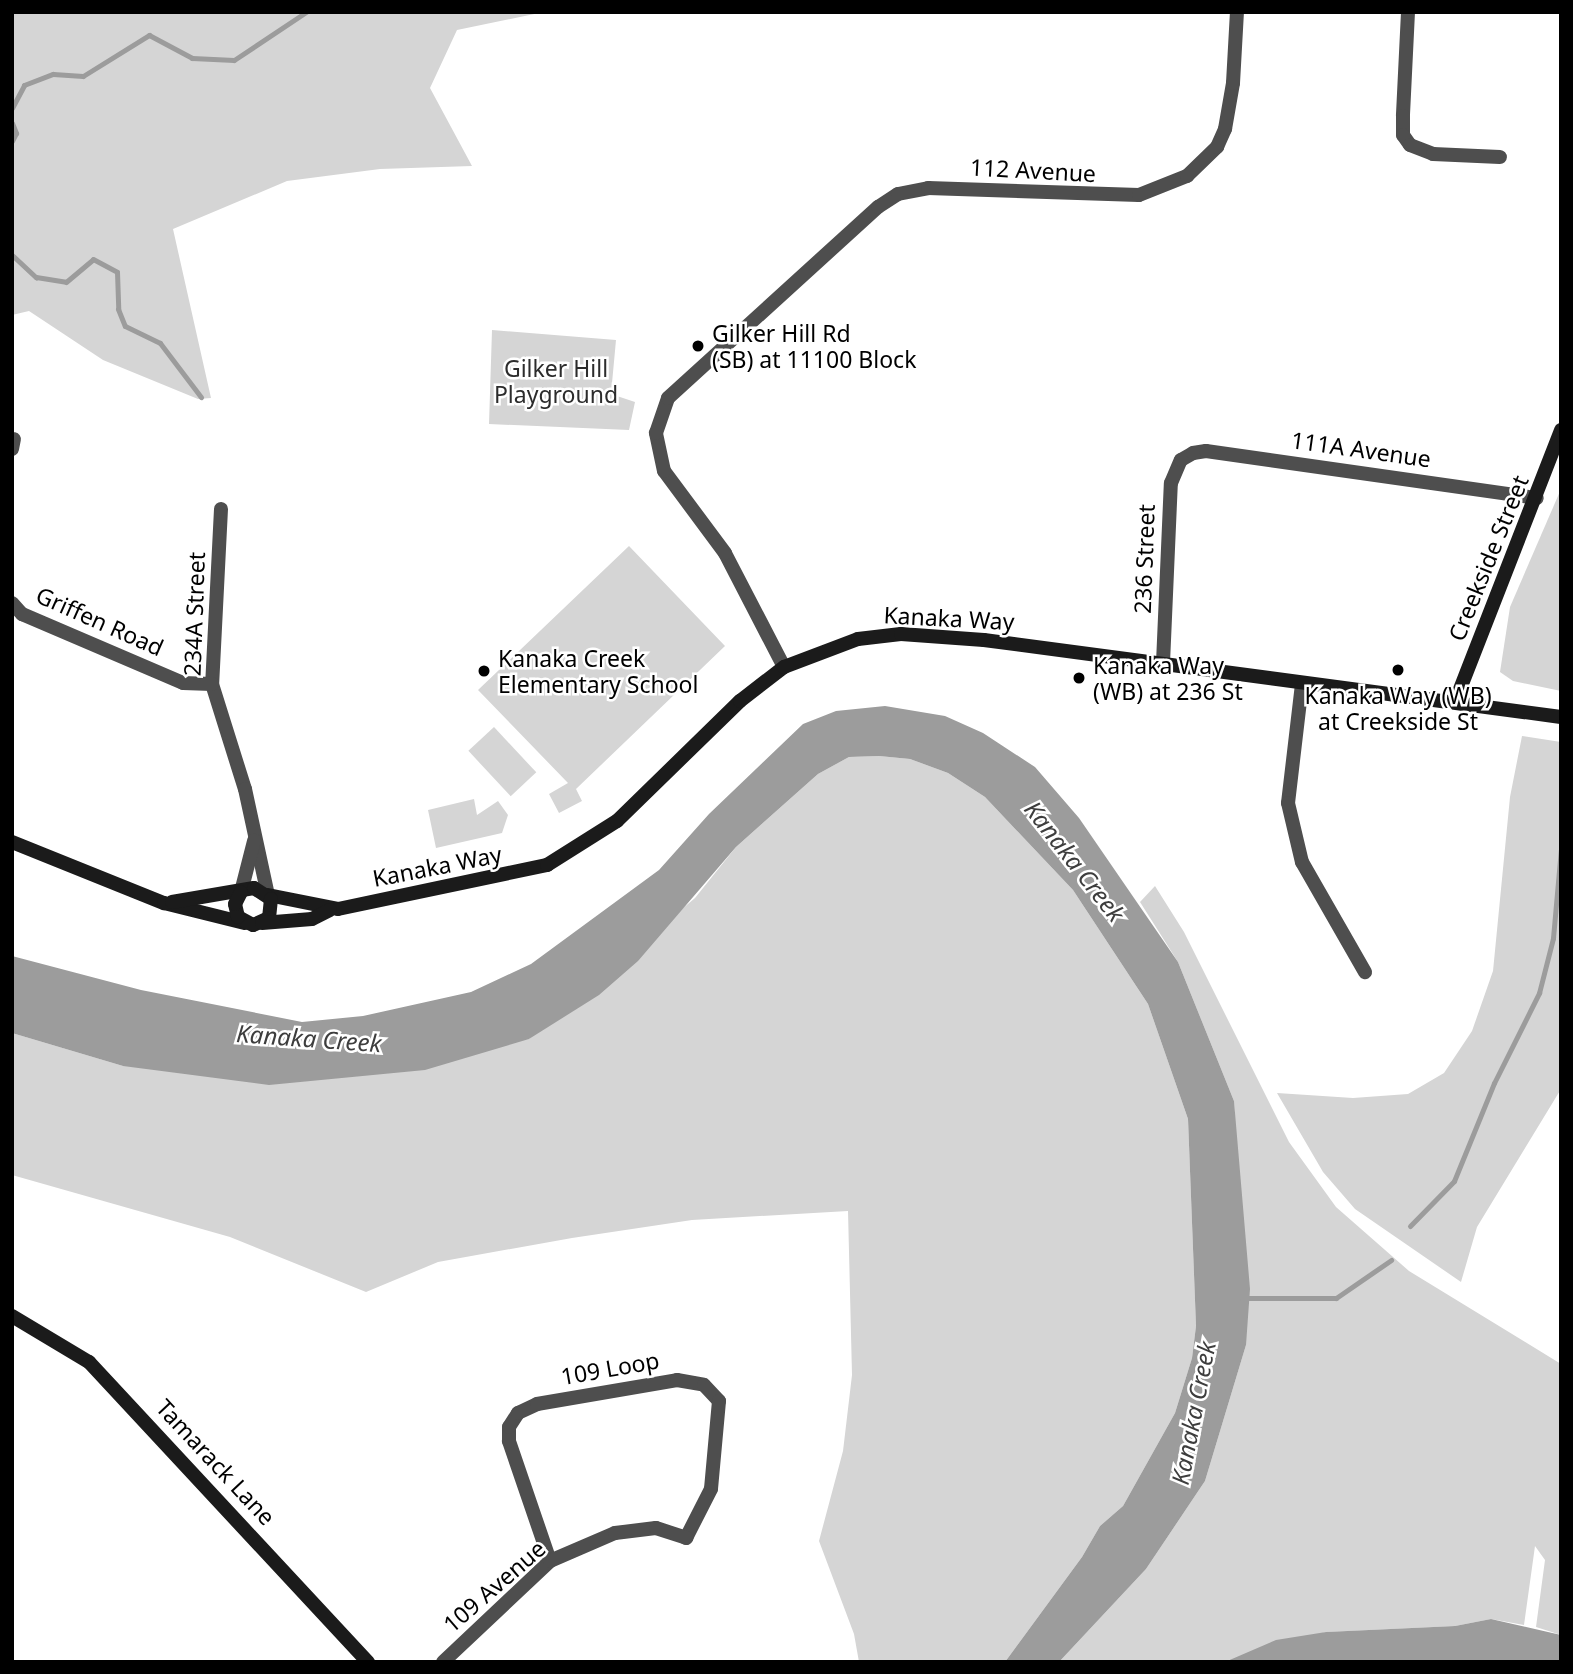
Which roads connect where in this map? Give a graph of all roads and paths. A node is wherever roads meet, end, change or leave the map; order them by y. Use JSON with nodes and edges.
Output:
{"nodes":[{"id":1,"x":1237,"y":12,"type":"edge"},
{"id":2,"x":1408,"y":12,"type":"edge"},
{"id":3,"x":1500,"y":157,"type":"dead end"},
{"id":4,"x":1561,"y":430,"type":"edge"},
{"id":5,"x":1181,"y":460,"type":"joint"},
{"id":6,"x":1537,"y":498,"type":"junction"},
{"id":7,"x":221,"y":509,"type":"dead end"},
{"id":8,"x":12,"y":603,"type":"edge"},
{"id":9,"x":1163,"y":663,"type":"junction"},
{"id":10,"x":784,"y":667,"type":"junction"},
{"id":11,"x":212,"y":684,"type":"junction"},
{"id":12,"x":1302,"y":684,"type":"junction"},
{"id":13,"x":1455,"y":702,"type":"junction"},
{"id":14,"x":1561,"y":717,"type":"edge"},
{"id":15,"x":254,"y":840,"type":"junction"},
{"id":16,"x":12,"y":842,"type":"edge"},
{"id":17,"x":241,"y":892,"type":"junction"},
{"id":18,"x":268,"y":895,"type":"junction"},
{"id":19,"x":164,"y":903,"type":"junction"},
{"id":20,"x":330,"y":910,"type":"junction"},
{"id":21,"x":245,"y":923,"type":"junction"},
{"id":22,"x":262,"y":923,"type":"junction"},
{"id":23,"x":1365,"y":972,"type":"dead end"},
{"id":24,"x":12,"y":1315,"type":"edge"},
{"id":25,"x":688,"y":1544,"type":"joint"},
{"id":26,"x":551,"y":1561,"type":"junction"},
{"id":27,"x":368,"y":1662,"type":"edge"},
{"id":28,"x":443,"y":1662,"type":"edge"}],
"edges":[{"from":1,"to":10,"type":"street","name":"112 Avenue"},
{"from":2,"to":3,"type":"street"},
{"from":4,"to":6,"type":"main road","name":"Creekside Street"},
{"from":5,"to":6,"type":"street","name":"111A Avenue"},
{"from":5,"to":9,"type":"street","name":"236 Street"},
{"from":6,"to":13,"type":"main road","name":"Creekside Street"},
{"from":7,"to":11,"type":"street","name":"234A Street"},
{"from":8,"to":11,"type":"street","name":"Griffen Road"},
{"from":9,"to":10,"type":"main road","name":"Kanaka Way"},
{"from":9,"to":12,"type":"main road","name":"Kanaka Way"},
{"from":10,"to":20,"type":"main road","name":"Kanaka Way"},
{"from":11,"to":15,"type":"street","name":"234A Street"},
{"from":12,"to":13,"type":"main road","name":"Kanaka Way"},
{"from":12,"to":23,"type":"street"},
{"from":13,"to":14,"type":"main road","name":"Kanaka Way"},
{"from":15,"to":17,"type":"street","name":"234A Street"},
{"from":15,"to":18,"type":"street","name":"234A Street"},
{"from":16,"to":19,"type":"main road"},
{"from":17,"to":18,"type":"main road"},
{"from":17,"to":19,"type":"main road"},
{"from":17,"to":21,"type":"main road"},
{"from":18,"to":20,"type":"main road","name":"Kanaka Way"},
{"from":18,"to":22,"type":"main road"},
{"from":19,"to":21,"type":"main road"},
{"from":20,"to":22,"type":"main road","name":"Kanaka Way"},
{"from":21,"to":22,"type":"main road"},
{"from":24,"to":27,"type":"main road","name":"Tamarack Lane"},
{"from":25,"to":26,"type":"street","name":"109 Avenue"},
{"from":25,"to":26,"type":"street","name":"109 Loop"},
{"from":26,"to":28,"type":"street","name":"109 Avenue"}]}
